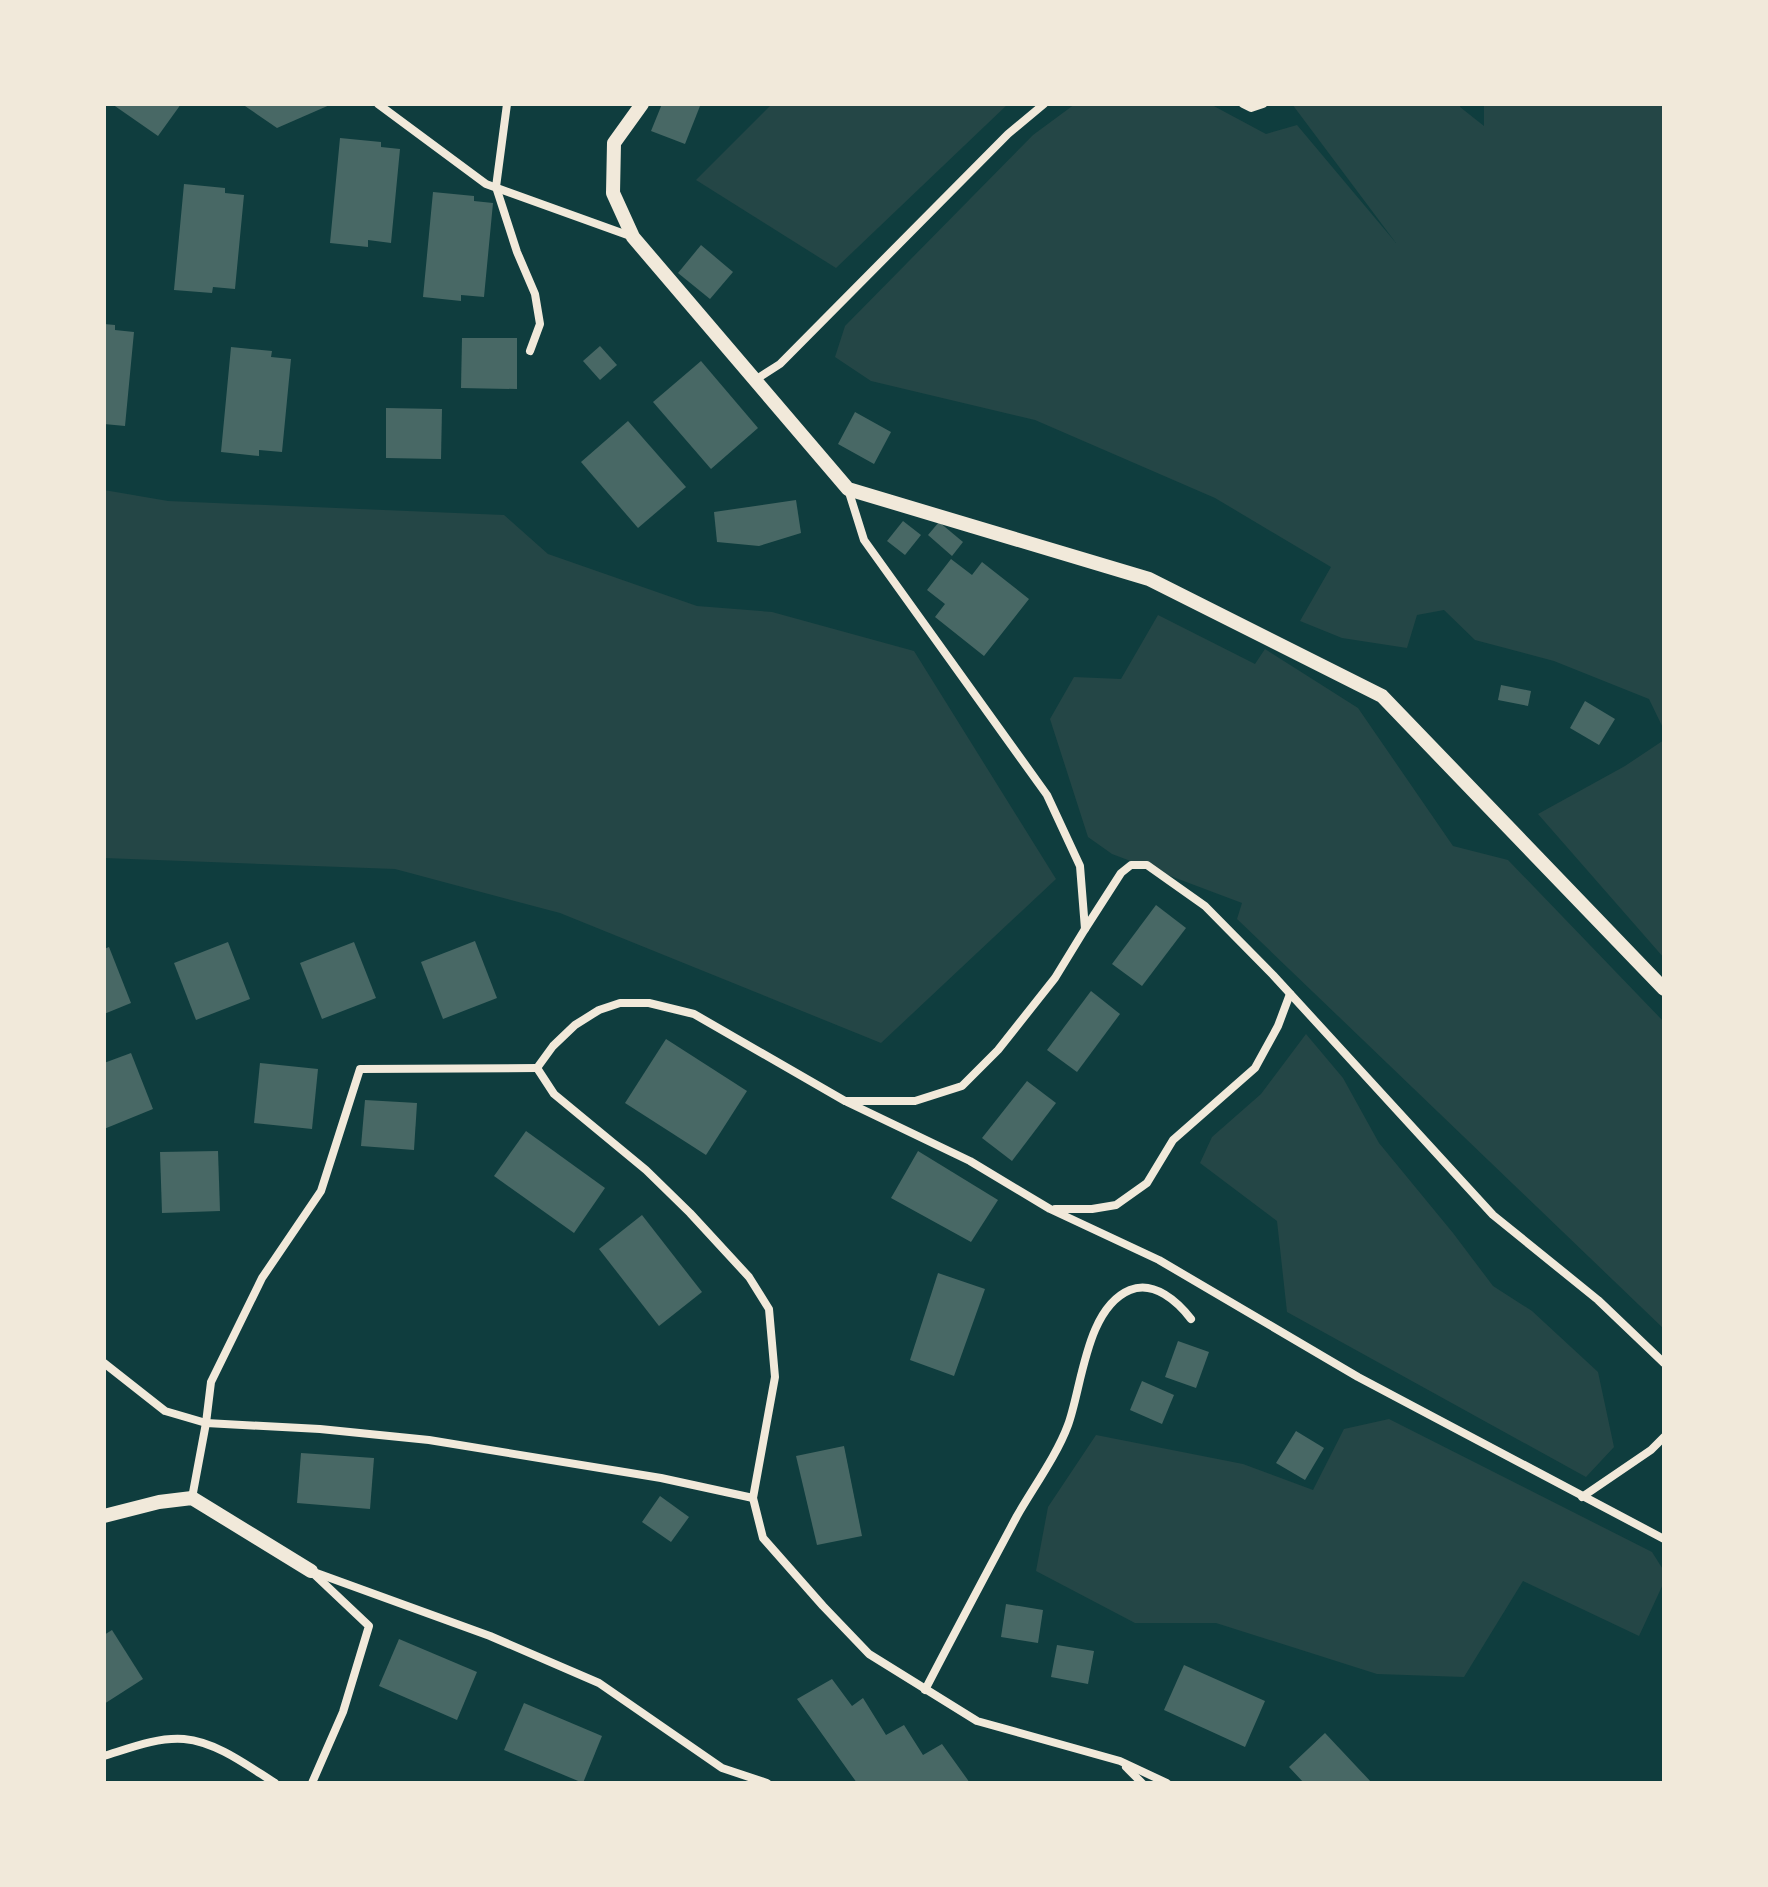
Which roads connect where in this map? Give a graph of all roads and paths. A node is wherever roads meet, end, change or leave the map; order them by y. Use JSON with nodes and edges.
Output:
{"nodes":[{"id":1,"x":378,"y":104,"type":"edge"},
{"id":2,"x":507,"y":104,"type":"edge"},
{"id":3,"x":642,"y":104,"type":"edge"},
{"id":4,"x":1044,"y":104,"type":"edge"},
{"id":5,"x":1243,"y":104,"type":"edge"},
{"id":6,"x":1263,"y":104,"type":"edge"},
{"id":7,"x":496,"y":187,"type":"junction"},
{"id":8,"x":633,"y":237,"type":"junction"},
{"id":9,"x":530,"y":351,"type":"dead end"},
{"id":10,"x":755,"y":380,"type":"junction"},
{"id":11,"x":848,"y":489,"type":"junction"},
{"id":12,"x":1085,"y":929,"type":"junction"},
{"id":13,"x":1664,"y":989,"type":"edge"},
{"id":14,"x":1290,"y":994,"type":"junction"},
{"id":15,"x":537,"y":1068,"type":"junction"},
{"id":16,"x":845,"y":1101,"type":"junction"},
{"id":17,"x":1050,"y":1209,"type":"junction"},
{"id":18,"x":1191,"y":1319,"type":"dead end"},
{"id":19,"x":104,"y":1363,"type":"edge"},
{"id":20,"x":1664,"y":1363,"type":"edge"},
{"id":21,"x":206,"y":1423,"type":"junction"},
{"id":22,"x":1664,"y":1437,"type":"edge"},
{"id":23,"x":1582,"y":1497,"type":"junction"},
{"id":24,"x":192,"y":1498,"type":"junction"},
{"id":25,"x":753,"y":1498,"type":"junction"},
{"id":26,"x":104,"y":1516,"type":"edge"},
{"id":27,"x":1664,"y":1539,"type":"edge"},
{"id":28,"x":311,"y":1571,"type":"junction"},
{"id":29,"x":925,"y":1690,"type":"junction"},
{"id":30,"x":104,"y":1756,"type":"edge"},
{"id":31,"x":1120,"y":1761,"type":"junction"},
{"id":32,"x":275,"y":1783,"type":"edge"},
{"id":33,"x":312,"y":1783,"type":"edge"},
{"id":34,"x":767,"y":1783,"type":"edge"},
{"id":35,"x":1142,"y":1783,"type":"edge"},
{"id":36,"x":1167,"y":1783,"type":"edge"}],
"edges":[{"from":1,"to":7,"type":"street"},
{"from":2,"to":7,"type":"street"},
{"from":3,"to":8,"type":"street"},
{"from":4,"to":10,"type":"street"},
{"from":5,"to":6,"type":"street"},
{"from":7,"to":8,"type":"street"},
{"from":7,"to":9,"type":"street"},
{"from":8,"to":10,"type":"street"},
{"from":10,"to":11,"type":"street"},
{"from":11,"to":12,"type":"street"},
{"from":11,"to":13,"type":"street"},
{"from":12,"to":14,"type":"street"},
{"from":12,"to":16,"type":"street"},
{"from":14,"to":17,"type":"street"},
{"from":14,"to":20,"type":"street"},
{"from":15,"to":16,"type":"street"},
{"from":15,"to":21,"type":"street"},
{"from":15,"to":25,"type":"street"},
{"from":16,"to":17,"type":"street"},
{"from":17,"to":23,"type":"street"},
{"from":18,"to":29,"type":"street"},
{"from":19,"to":21,"type":"street"},
{"from":21,"to":24,"type":"street"},
{"from":21,"to":25,"type":"street"},
{"from":22,"to":23,"type":"street"},
{"from":23,"to":27,"type":"street"},
{"from":24,"to":26,"type":"street"},
{"from":24,"to":28,"type":"street"},
{"from":25,"to":29,"type":"street"},
{"from":28,"to":33,"type":"street"},
{"from":28,"to":34,"type":"street"},
{"from":29,"to":31,"type":"street"},
{"from":30,"to":32,"type":"street"},
{"from":31,"to":35,"type":"street"},
{"from":31,"to":36,"type":"street"}]}
